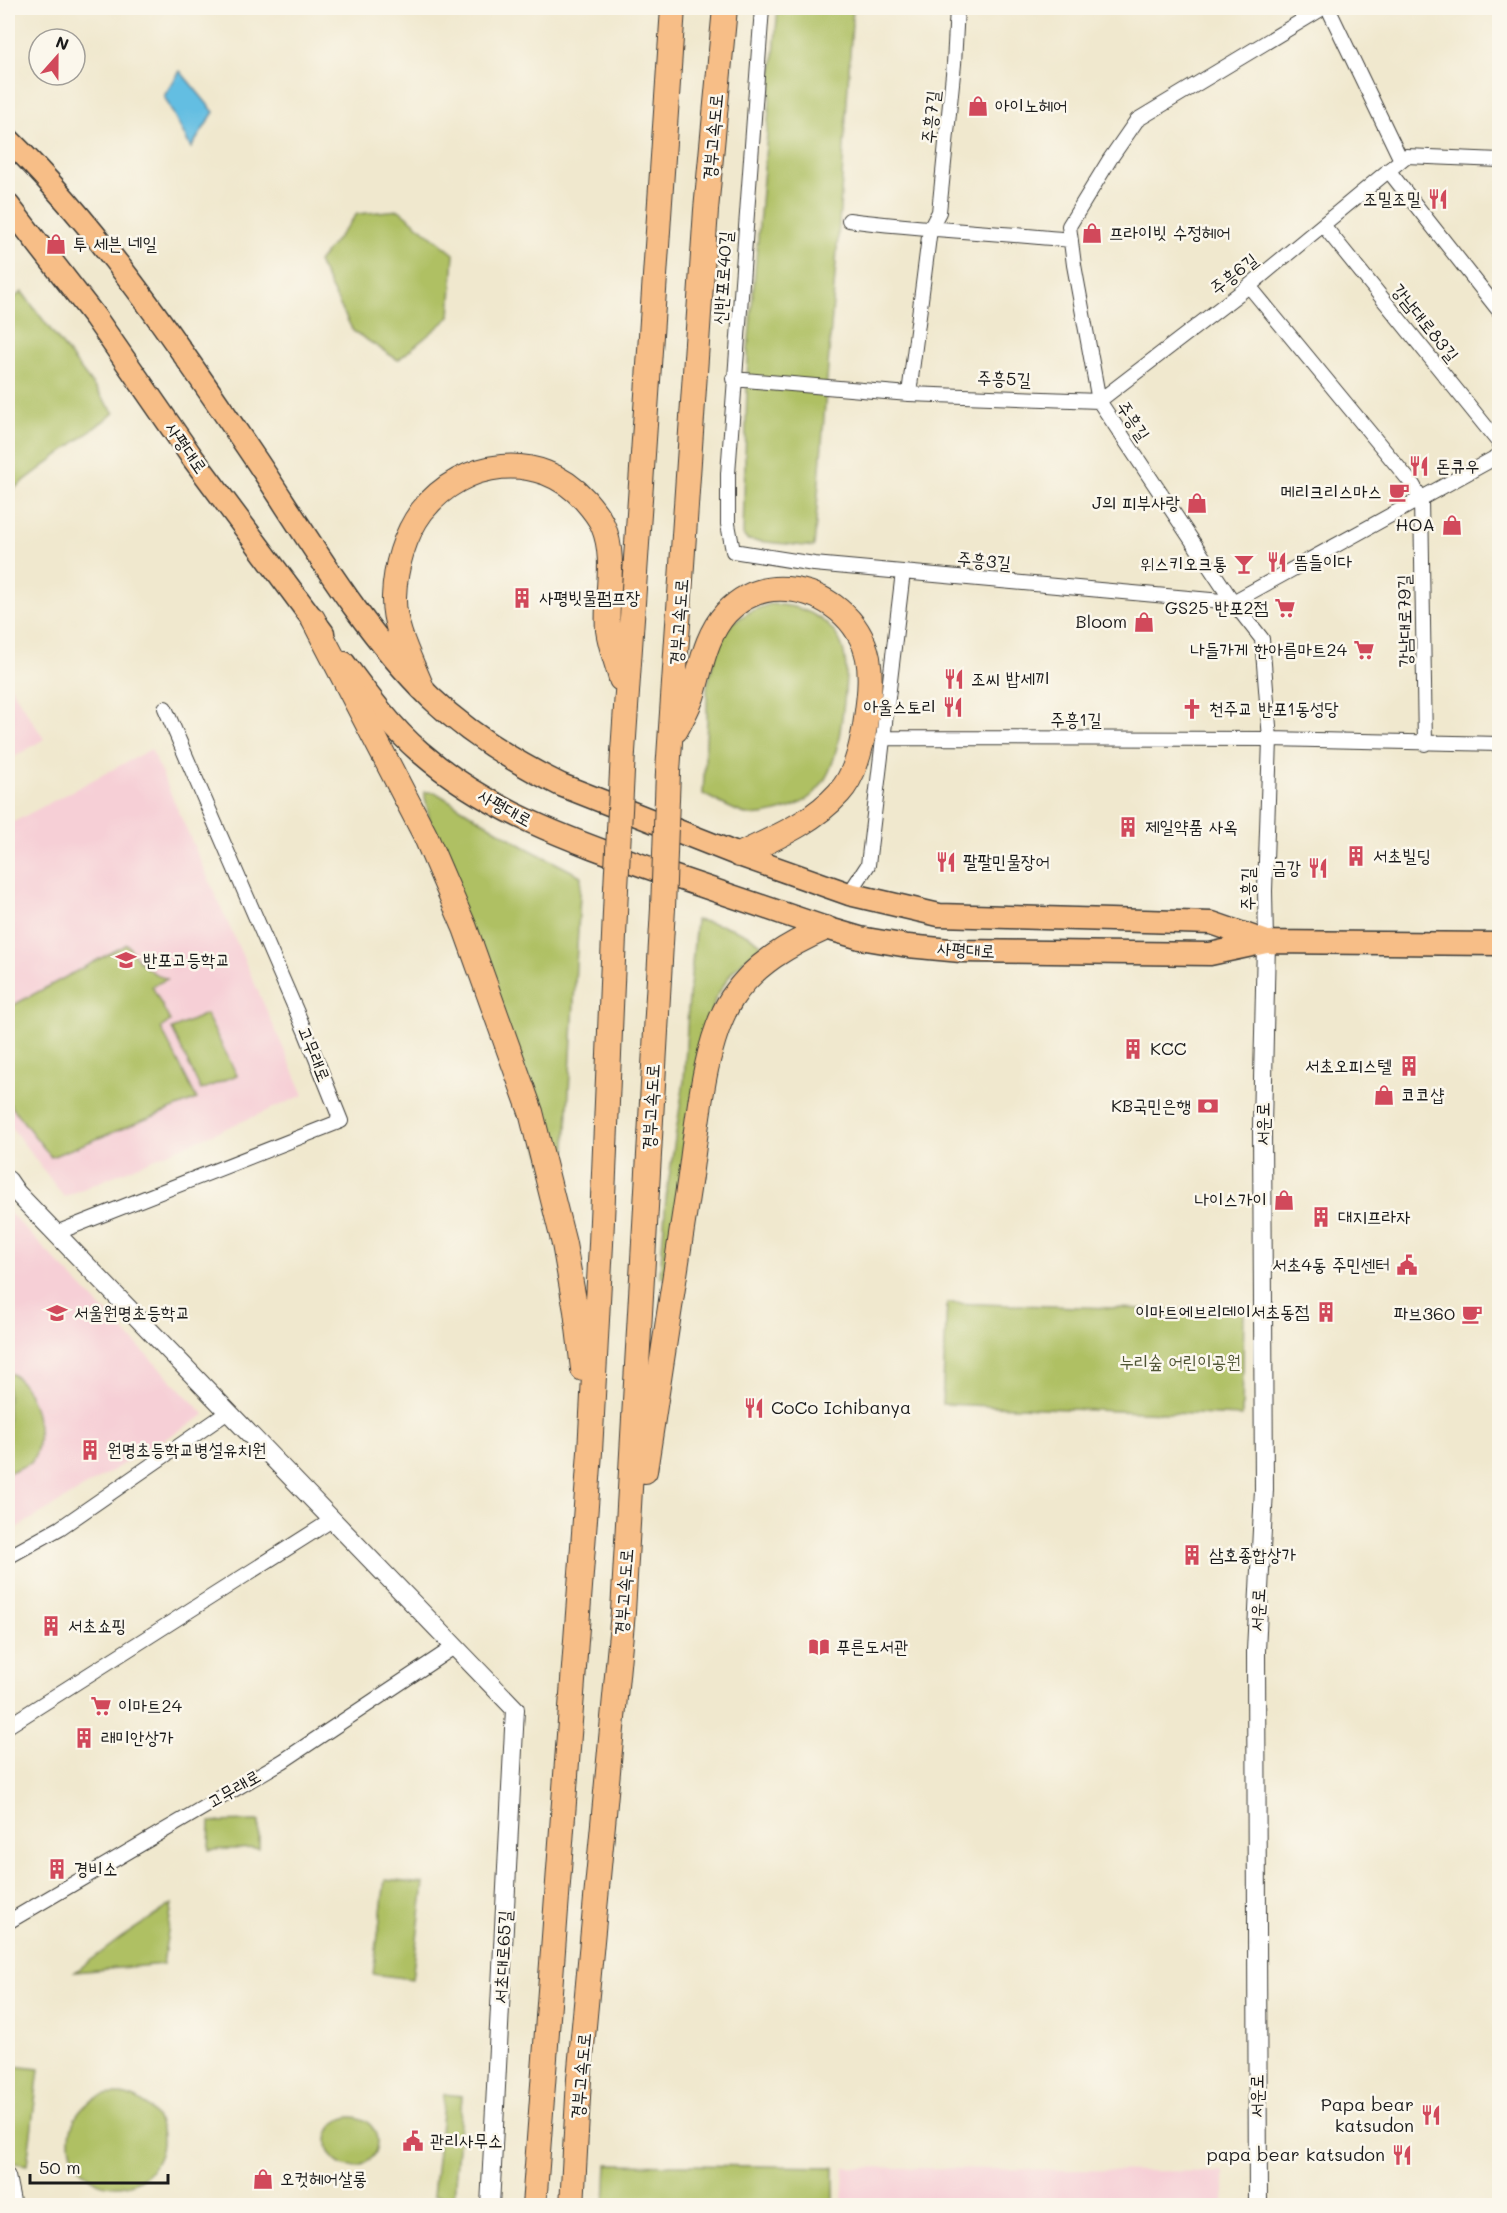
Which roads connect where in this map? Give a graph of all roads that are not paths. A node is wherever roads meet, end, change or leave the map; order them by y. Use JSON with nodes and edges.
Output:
{"nodes":[{"id":1,"x":673,"y":8,"type":"edge"},
{"id":2,"x":725,"y":8,"type":"edge"},
{"id":3,"x":762,"y":8,"type":"edge"},
{"id":4,"x":957,"y":8,"type":"edge"},
{"id":5,"x":1323,"y":8,"type":"edge"},
{"id":6,"x":1328,"y":8,"type":"edge"},
{"id":7,"x":9,"y":141,"type":"edge"},
{"id":8,"x":1401,"y":159,"type":"junction"},
{"id":9,"x":1500,"y":160,"type":"edge"},
{"id":10,"x":1388,"y":170,"type":"junction"},
{"id":11,"x":8,"y":205,"type":"edge"},
{"id":12,"x":849,"y":220,"type":"dead end"},
{"id":13,"x":1323,"y":225,"type":"junction"},
{"id":14,"x":930,"y":229,"type":"junction"},
{"id":15,"x":1071,"y":240,"type":"junction"},
{"id":16,"x":1250,"y":286,"type":"junction"},
{"id":17,"x":1497,"y":310,"type":"edge"},
{"id":18,"x":733,"y":379,"type":"junction"},
{"id":19,"x":909,"y":394,"type":"junction"},
{"id":20,"x":1099,"y":401,"type":"junction"},
{"id":21,"x":1500,"y":444,"type":"edge"},
{"id":22,"x":1500,"y":455,"type":"edge"},
{"id":23,"x":1421,"y":499,"type":"junction"},
{"id":24,"x":733,"y":551,"type":"joint"},
{"id":25,"x":903,"y":572,"type":"junction"},
{"id":26,"x":1233,"y":602,"type":"junction"},
{"id":27,"x":312,"y":619,"type":"junction"},
{"id":28,"x":422,"y":688,"type":"junction"},
{"id":29,"x":626,"y":698,"type":"junction"},
{"id":30,"x":165,"y":708,"type":"dead end"},
{"id":31,"x":882,"y":738,"type":"junction"},
{"id":32,"x":1270,"y":739,"type":"junction"},
{"id":33,"x":670,"y":743,"type":"junction"},
{"id":34,"x":1425,"y":744,"type":"junction"},
{"id":35,"x":1500,"y":744,"type":"edge"},
{"id":36,"x":739,"y":855,"type":"junction"},
{"id":37,"x":849,"y":894,"type":"junction"},
{"id":38,"x":826,"y":928,"type":"junction"},
{"id":39,"x":1266,"y":942,"type":"junction"},
{"id":40,"x":1500,"y":944,"type":"edge"},
{"id":41,"x":8,"y":1180,"type":"edge"},
{"id":42,"x":56,"y":1233,"type":"junction"},
{"id":43,"x":228,"y":1412,"type":"junction"},
{"id":44,"x":590,"y":1452,"type":"junction"},
{"id":45,"x":332,"y":1520,"type":"junction"},
{"id":46,"x":8,"y":1557,"type":"edge"},
{"id":47,"x":623,"y":1612,"type":"junction"},
{"id":48,"x":454,"y":1647,"type":"junction"},
{"id":49,"x":8,"y":1726,"type":"edge"},
{"id":50,"x":8,"y":1922,"type":"edge"},
{"id":51,"x":8,"y":2176,"type":"edge"},
{"id":52,"x":14,"y":2205,"type":"edge"},
{"id":53,"x":490,"y":2205,"type":"edge"},
{"id":54,"x":534,"y":2205,"type":"edge"},
{"id":55,"x":572,"y":2205,"type":"edge"},
{"id":56,"x":1258,"y":2205,"type":"edge"}],
"edges":[{"from":1,"to":29,"type":"highway","name":"경부고속도로"},
{"from":2,"to":33,"type":"highway","name":"경부고속도로"},
{"from":3,"to":18,"type":"street","name":"신반포로40길"},
{"from":4,"to":14,"type":"street","name":"주흥7길"},
{"from":5,"to":15,"type":"street","name":"주흥길"},
{"from":6,"to":8,"type":"street"},
{"from":7,"to":28,"type":"main road","name":"사평대로"},
{"from":8,"to":9,"type":"street"},
{"from":8,"to":10,"type":"street","name":"주흥6길"},
{"from":10,"to":13,"type":"street","name":"주흥6길"},
{"from":10,"to":17,"type":"street"},
{"from":11,"to":27,"type":"main road","name":"사평대로"},
{"from":12,"to":14,"type":"street"},
{"from":13,"to":16,"type":"street","name":"주흥6길"},
{"from":13,"to":21,"type":"street","name":"강남대로83길"},
{"from":14,"to":15,"type":"street"},
{"from":14,"to":19,"type":"street"},
{"from":15,"to":20,"type":"street","name":"주흥길"},
{"from":16,"to":20,"type":"street","name":"주흥6길"},
{"from":16,"to":23,"type":"street"},
{"from":18,"to":19,"type":"street","name":"주흥5길"},
{"from":18,"to":24,"type":"street","name":"신반포로40길"},
{"from":19,"to":20,"type":"street","name":"주흥5길"},
{"from":20,"to":26,"type":"street","name":"주흥길"},
{"from":22,"to":23,"type":"street"},
{"from":23,"to":26,"type":"street"},
{"from":23,"to":34,"type":"street","name":"강남대로79길"},
{"from":24,"to":25,"type":"street","name":"주흥3길"},
{"from":25,"to":26,"type":"street","name":"주흥3길"},
{"from":25,"to":31,"type":"street"},
{"from":26,"to":32,"type":"street","name":"주흥길"},
{"from":27,"to":38,"type":"main road","name":"사평대로"},
{"from":27,"to":44,"type":"highway"},
{"from":28,"to":29,"type":"highway"},
{"from":28,"to":36,"type":"main road","name":"사평대로"},
{"from":29,"to":44,"type":"highway","name":"경부고속도로","bridge":true},
{"from":30,"to":42,"type":"street","name":"고무래로"},
{"from":31,"to":32,"type":"street","name":"주흥1길"},
{"from":31,"to":37,"type":"street"},
{"from":32,"to":34,"type":"street"},
{"from":32,"to":39,"type":"street","name":"주흥길"},
{"from":33,"to":36,"type":"highway"},
{"from":33,"to":47,"type":"highway","name":"경부고속도로","bridge":true},
{"from":34,"to":35,"type":"street"},
{"from":36,"to":37,"type":"main road","name":"사평대로"},
{"from":37,"to":39,"type":"main road","name":"사평대로"},
{"from":38,"to":39,"type":"main road","name":"사평대로"},
{"from":38,"to":47,"type":"highway"},
{"from":39,"to":40,"type":"main road","name":"사평대로"},
{"from":39,"to":56,"type":"street","name":"서운로"},
{"from":41,"to":42,"type":"street"},
{"from":42,"to":43,"type":"street"},
{"from":43,"to":45,"type":"street"},
{"from":43,"to":46,"type":"street"},
{"from":44,"to":54,"type":"highway","name":"경부고속도로"},
{"from":45,"to":48,"type":"street"},
{"from":45,"to":49,"type":"street"},
{"from":47,"to":55,"type":"highway","name":"경부고속도로"},
{"from":48,"to":50,"type":"street","name":"고무래로"},
{"from":48,"to":53,"type":"street","name":"서초대로65길"},
{"from":51,"to":52,"type":"street"}]}
